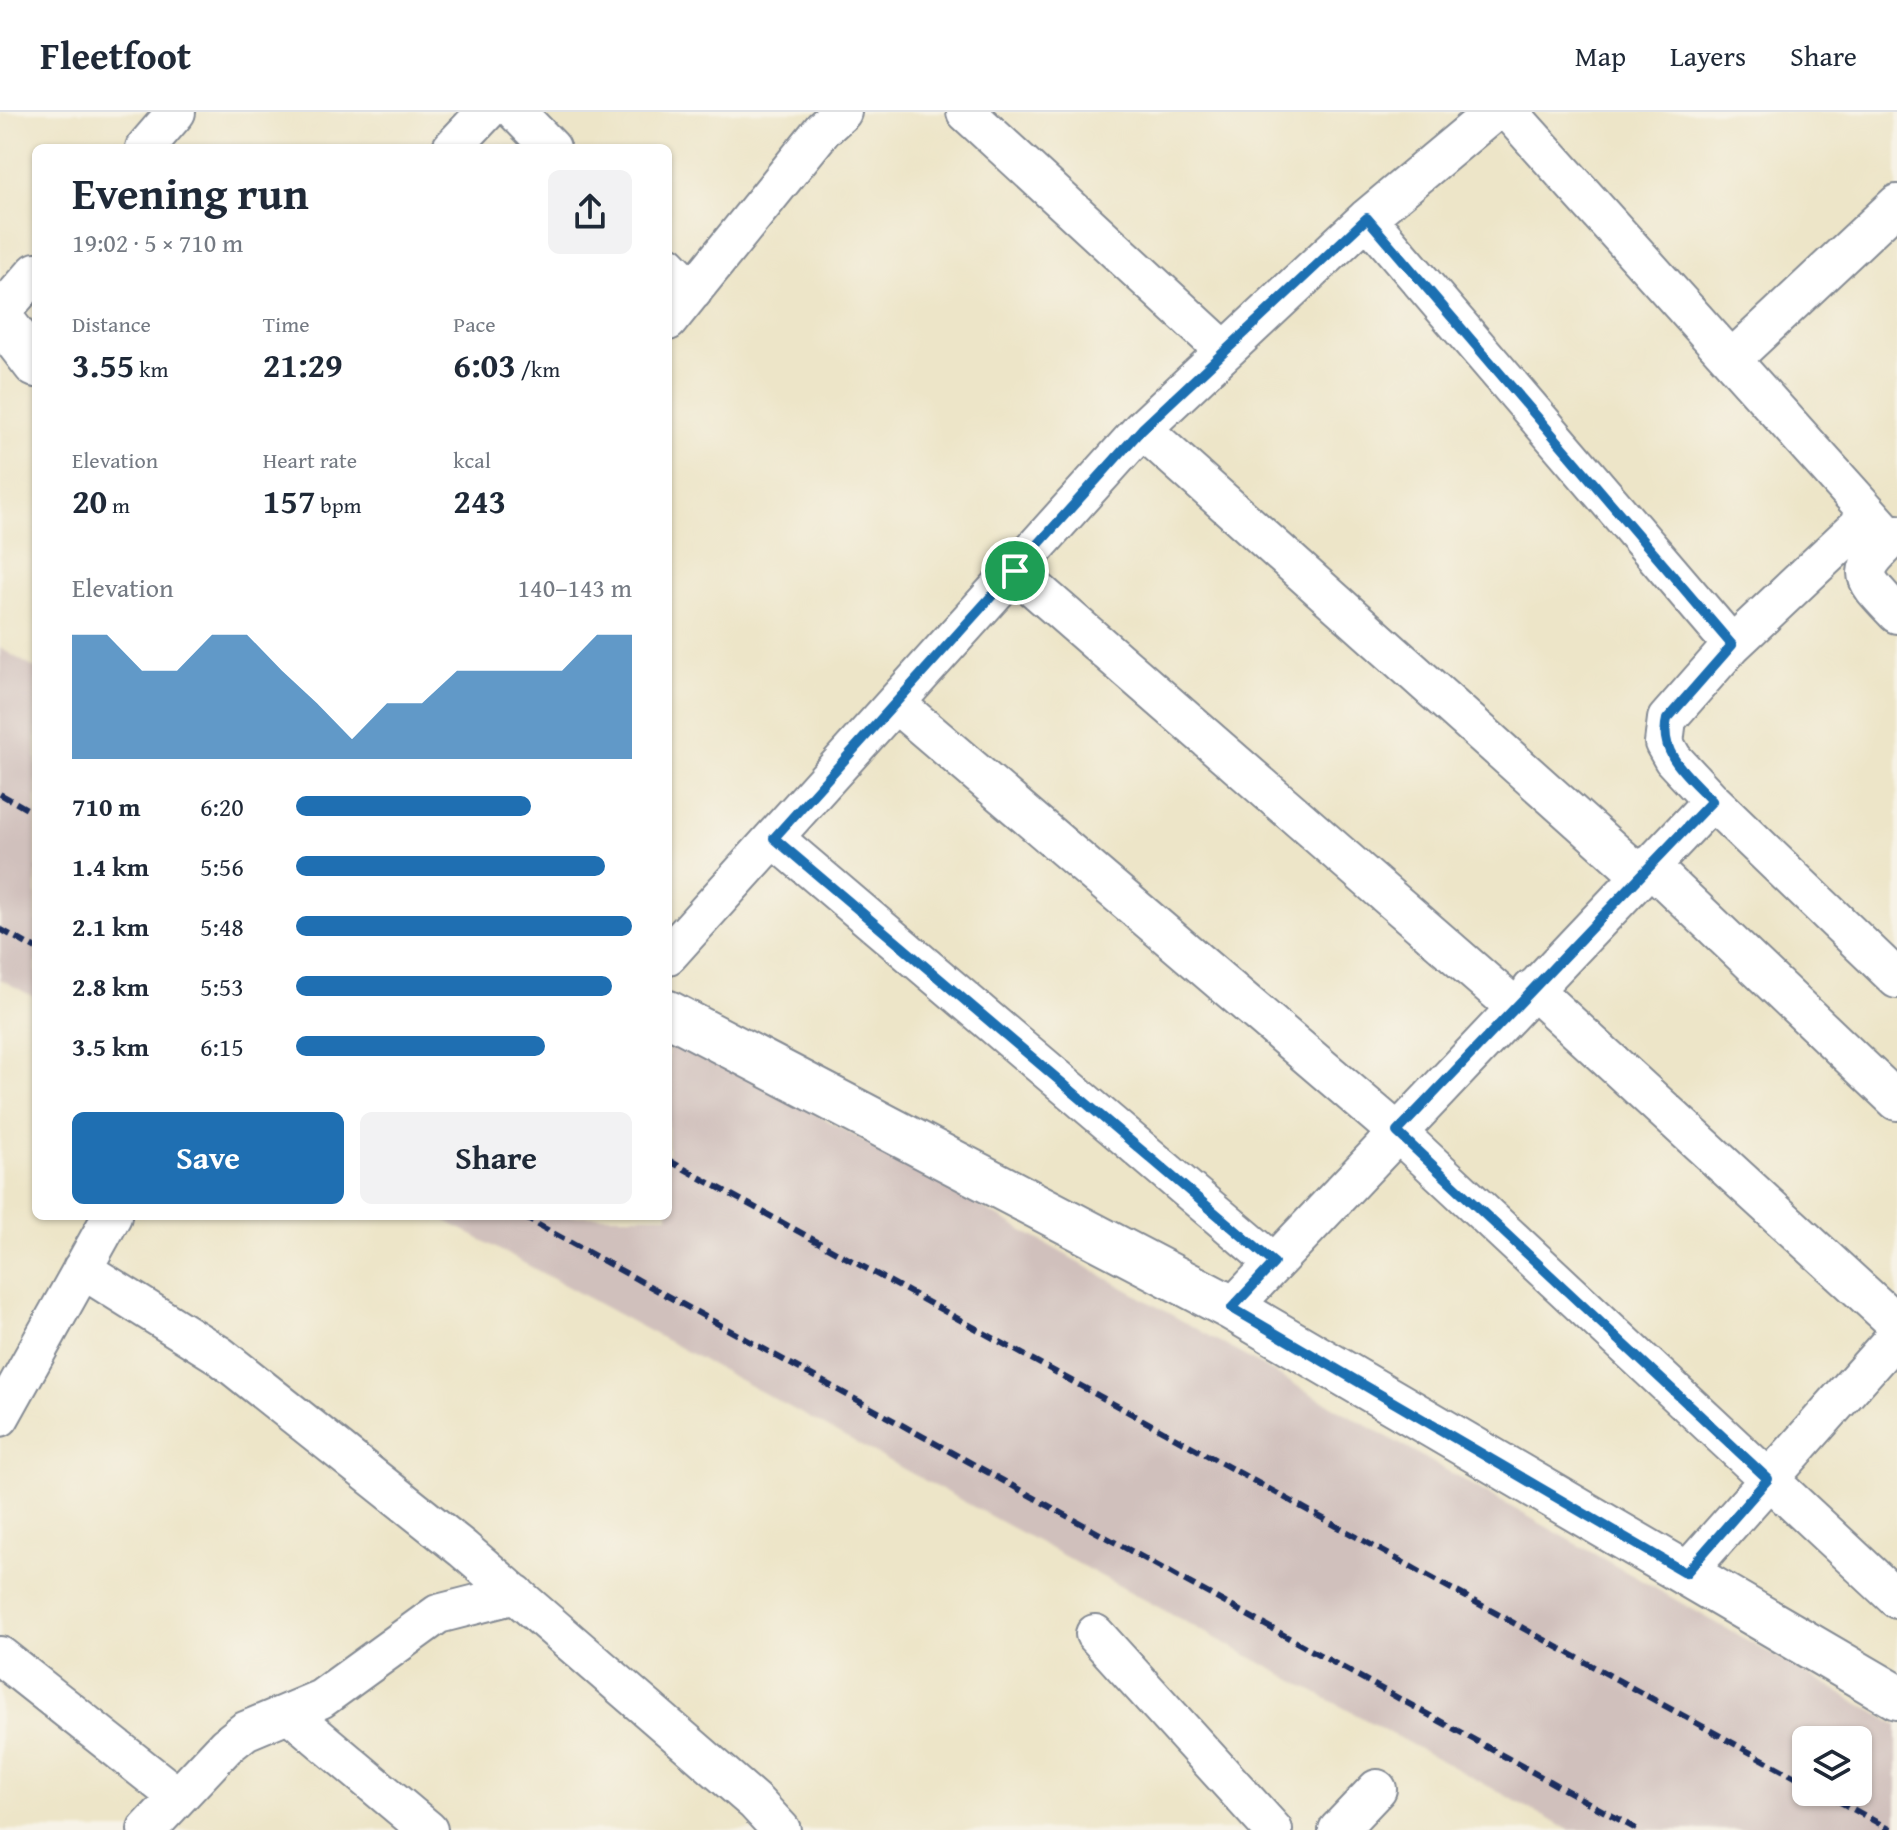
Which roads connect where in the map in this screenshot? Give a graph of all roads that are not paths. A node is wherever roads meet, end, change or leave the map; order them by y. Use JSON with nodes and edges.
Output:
{"nodes":[{"id":1,"x":176,"y":112,"type":"edge"},
{"id":2,"x":486,"y":112,"type":"edge"},
{"id":3,"x":516,"y":112,"type":"edge"},
{"id":4,"x":966,"y":112,"type":"edge"},
{"id":5,"x":1494,"y":112,"type":"edge"},
{"id":6,"x":1509,"y":112,"type":"edge"},
{"id":7,"x":823,"y":118,"type":"edge"},
{"id":8,"x":148,"y":144,"type":"edge"},
{"id":9,"x":456,"y":144,"type":"edge"},
{"id":10,"x":547,"y":144,"type":"edge"},
{"id":11,"x":1897,"y":204,"type":"edge"},
{"id":12,"x":1367,"y":218,"type":"junction"},
{"id":13,"x":32,"y":277,"type":"edge"},
{"id":14,"x":681,"y":278,"type":"edge"},
{"id":15,"x":672,"y":308,"type":"edge"},
{"id":16,"x":0,"y":316,"type":"edge"},
{"id":17,"x":1225,"y":351,"type":"junction"},
{"id":18,"x":1732,"y":359,"type":"junction"},
{"id":19,"x":32,"y":360,"type":"edge"},
{"id":20,"x":1142,"y":429,"type":"junction"},
{"id":21,"x":1886,"y":530,"type":"edge"},
{"id":22,"x":1015,"y":571,"type":"junction"},
{"id":23,"x":1897,"y":614,"type":"edge"},
{"id":24,"x":1732,"y":645,"type":"junction"},
{"id":25,"x":895,"y":703,"type":"junction"},
{"id":26,"x":1712,"y":801,"type":"junction"},
{"id":27,"x":774,"y":838,"type":"junction"},
{"id":28,"x":1644,"y":870,"type":"junction"},
{"id":29,"x":672,"y":951,"type":"edge"},
{"id":30,"x":1897,"y":979,"type":"edge"},
{"id":31,"x":1523,"y":998,"type":"junction"},
{"id":32,"x":672,"y":1015,"type":"edge"},
{"id":33,"x":1897,"y":1101,"type":"edge"},
{"id":34,"x":1397,"y":1132,"type":"junction"},
{"id":35,"x":110,"y":1220,"type":"edge"},
{"id":36,"x":1274,"y":1263,"type":"junction"},
{"id":37,"x":82,"y":1269,"type":"junction"},
{"id":38,"x":1232,"y":1308,"type":"junction"},
{"id":39,"x":1897,"y":1324,"type":"edge"},
{"id":40,"x":1897,"y":1335,"type":"edge"},
{"id":41,"x":0,"y":1417,"type":"edge"},
{"id":42,"x":1768,"y":1479,"type":"junction"},
{"id":43,"x":1686,"y":1573,"type":"junction"},
{"id":44,"x":516,"y":1594,"type":"junction"},
{"id":45,"x":1897,"y":1599,"type":"edge"},
{"id":46,"x":1095,"y":1634,"type":"dead end"},
{"id":47,"x":0,"y":1656,"type":"edge"},
{"id":48,"x":1897,"y":1697,"type":"edge"},
{"id":49,"x":289,"y":1713,"type":"junction"},
{"id":50,"x":1377,"y":1789,"type":"dead end"},
{"id":51,"x":178,"y":1797,"type":"junction"},
{"id":52,"x":147,"y":1830,"type":"edge"},
{"id":53,"x":428,"y":1830,"type":"edge"},
{"id":54,"x":781,"y":1830,"type":"edge"},
{"id":55,"x":1273,"y":1830,"type":"edge"},
{"id":56,"x":1338,"y":1830,"type":"edge"}],
"edges":[{"from":1,"to":8,"type":"street"},
{"from":2,"to":9,"type":"street"},
{"from":3,"to":10,"type":"street"},
{"from":4,"to":17,"type":"street"},
{"from":5,"to":12,"type":"street"},
{"from":6,"to":18,"type":"street"},
{"from":7,"to":14,"type":"street"},
{"from":11,"to":18,"type":"street"},
{"from":12,"to":17,"type":"street"},
{"from":12,"to":24,"type":"street"},
{"from":13,"to":16,"type":"street"},
{"from":14,"to":15,"type":"street"},
{"from":16,"to":19,"type":"street"},
{"from":17,"to":20,"type":"street"},
{"from":18,"to":21,"type":"street"},
{"from":20,"to":22,"type":"street"},
{"from":20,"to":28,"type":"street"},
{"from":21,"to":23,"type":"street"},
{"from":21,"to":24,"type":"street"},
{"from":22,"to":25,"type":"street"},
{"from":22,"to":31,"type":"street"},
{"from":24,"to":26,"type":"street"},
{"from":25,"to":27,"type":"street"},
{"from":25,"to":34,"type":"street"},
{"from":26,"to":28,"type":"street"},
{"from":26,"to":30,"type":"street"},
{"from":27,"to":29,"type":"street"},
{"from":27,"to":36,"type":"street"},
{"from":28,"to":31,"type":"street"},
{"from":28,"to":33,"type":"street"},
{"from":31,"to":34,"type":"street"},
{"from":31,"to":39,"type":"street"},
{"from":32,"to":38,"type":"street"},
{"from":34,"to":36,"type":"street"},
{"from":34,"to":42,"type":"street"},
{"from":35,"to":37,"type":"street"},
{"from":36,"to":38,"type":"street"},
{"from":37,"to":41,"type":"street"},
{"from":37,"to":44,"type":"street"},
{"from":38,"to":43,"type":"street"},
{"from":40,"to":42,"type":"street"},
{"from":42,"to":43,"type":"street"},
{"from":42,"to":45,"type":"street"},
{"from":43,"to":48,"type":"street"},
{"from":44,"to":49,"type":"street"},
{"from":44,"to":54,"type":"street"},
{"from":46,"to":55,"type":"street"},
{"from":47,"to":51,"type":"street"},
{"from":49,"to":51,"type":"street"},
{"from":49,"to":53,"type":"street"},
{"from":50,"to":56,"type":"street"},
{"from":51,"to":52,"type":"street"}]}
